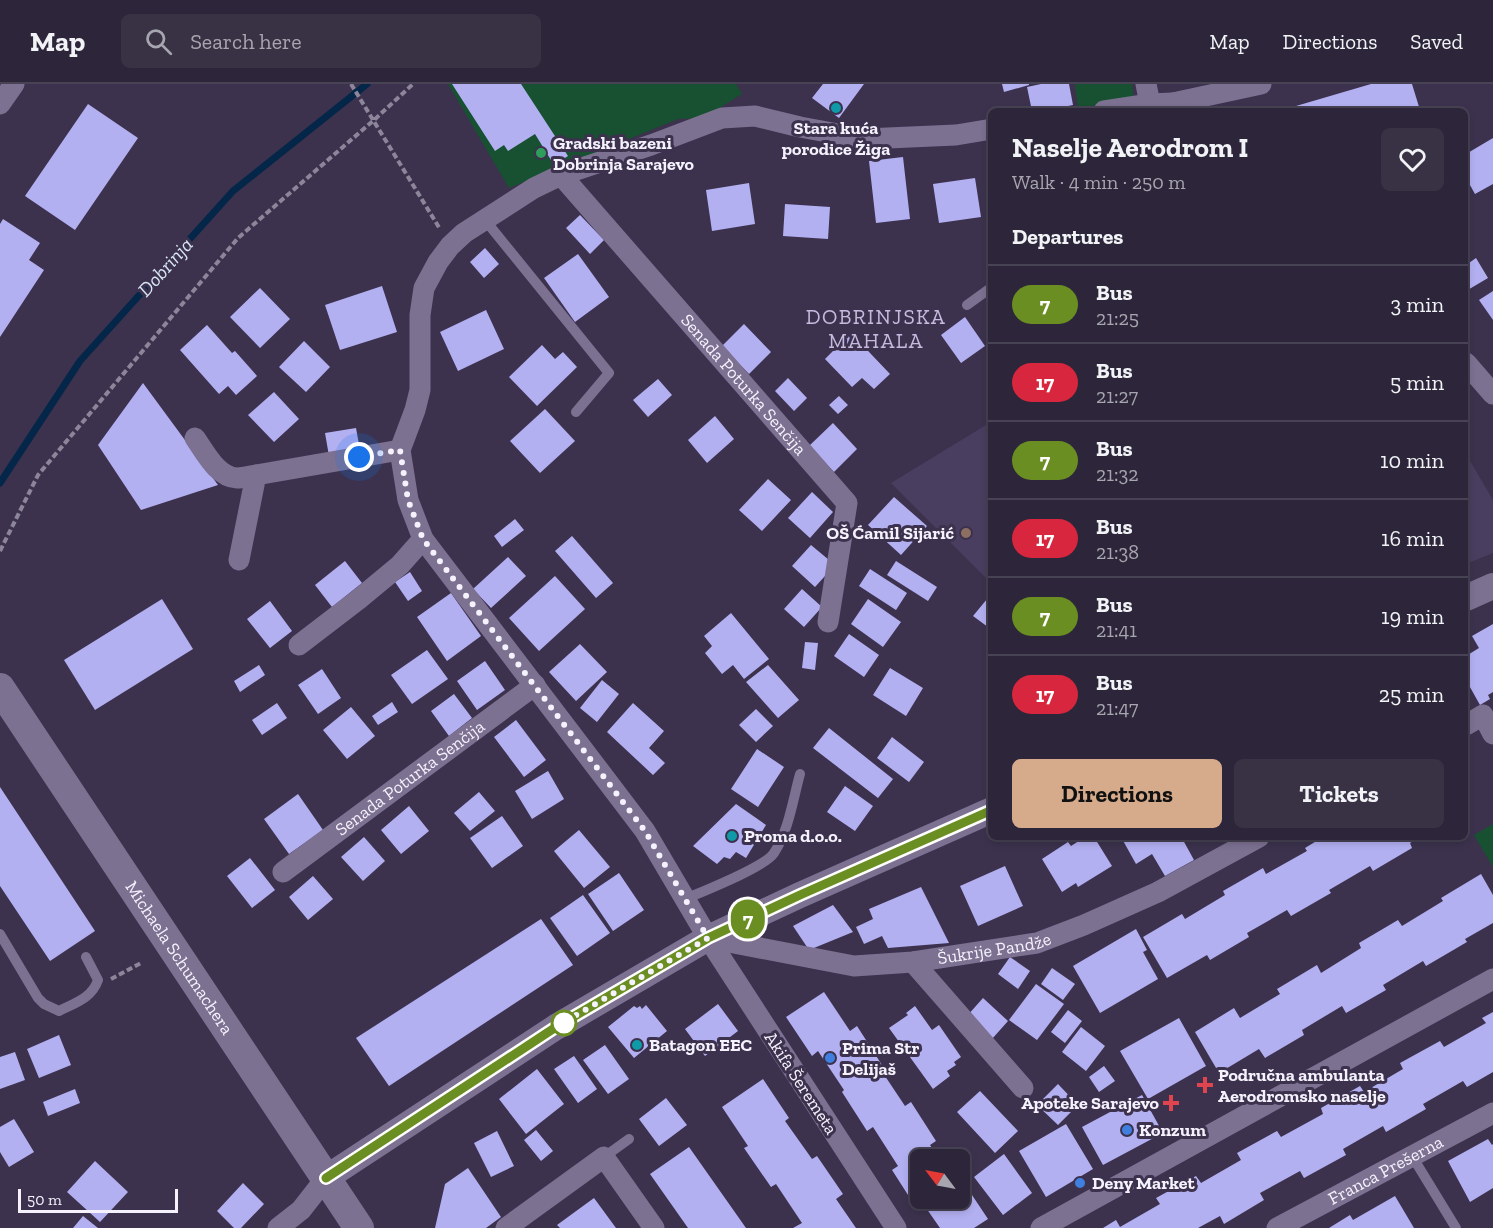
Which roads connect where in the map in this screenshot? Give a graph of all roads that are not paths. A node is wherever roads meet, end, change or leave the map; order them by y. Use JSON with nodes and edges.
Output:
{"nodes":[{"id":1,"x":14,"y":84,"type":"edge"},
{"id":2,"x":1261,"y":84,"type":"edge"},
{"id":3,"x":1148,"y":94,"type":"edge"},
{"id":4,"x":0,"y":104,"type":"edge"},
{"id":5,"x":1178,"y":107,"type":"edge"},
{"id":6,"x":1112,"y":108,"type":"edge"},
{"id":7,"x":988,"y":130,"type":"edge"},
{"id":8,"x":561,"y":175,"type":"junction"},
{"id":9,"x":485,"y":220,"type":"junction"},
{"id":10,"x":988,"y":290,"type":"edge"},
{"id":11,"x":967,"y":305,"type":"dead end"},
{"id":12,"x":1468,"y":365,"type":"edge"},
{"id":13,"x":1493,"y":394,"type":"edge"},
{"id":14,"x":576,"y":412,"type":"dead end"},
{"id":15,"x":195,"y":438,"type":"dead end"},
{"id":16,"x":400,"y":450,"type":"junction"},
{"id":17,"x":256,"y":475,"type":"junction"},
{"id":18,"x":423,"y":539,"type":"junction"},
{"id":19,"x":239,"y":560,"type":"dead end"},
{"id":20,"x":1493,"y":586,"type":"edge"},
{"id":21,"x":1468,"y":597,"type":"edge"},
{"id":22,"x":828,"y":622,"type":"dead end"},
{"id":23,"x":299,"y":645,"type":"dead end"},
{"id":24,"x":535,"y":685,"type":"junction"},
{"id":25,"x":0,"y":688,"type":"edge"},
{"id":26,"x":800,"y":774,"type":"dead end"},
{"id":27,"x":988,"y":812,"type":"edge"},
{"id":28,"x":1253,"y":840,"type":"edge"},
{"id":29,"x":283,"y":872,"type":"dead end"},
{"id":30,"x":685,"y":899,"type":"junction"},
{"id":31,"x":0,"y":934,"type":"edge"},
{"id":32,"x":708,"y":938,"type":"junction"},
{"id":33,"x":86,"y":957,"type":"dead end"},
{"id":34,"x":913,"y":962,"type":"junction"},
{"id":35,"x":1493,"y":978,"type":"edge"},
{"id":36,"x":1023,"y":1088,"type":"dead end"},
{"id":37,"x":1493,"y":1113,"type":"edge"},
{"id":38,"x":629,"y":1139,"type":"dead end"},
{"id":39,"x":1412,"y":1156,"type":"junction"},
{"id":40,"x":603,"y":1157,"type":"junction"},
{"id":41,"x":326,"y":1178,"type":"junction"},
{"id":42,"x":515,"y":1225,"type":"edge"},
{"id":43,"x":278,"y":1228,"type":"edge"},
{"id":44,"x":359,"y":1228,"type":"edge"},
{"id":45,"x":654,"y":1228,"type":"edge"},
{"id":46,"x":896,"y":1228,"type":"edge"},
{"id":47,"x":1041,"y":1228,"type":"edge"},
{"id":48,"x":1278,"y":1228,"type":"edge"},
{"id":49,"x":1456,"y":1228,"type":"edge"}],
"edges":[{"from":1,"to":4,"type":"street"},
{"from":2,"to":5,"type":"street"},
{"from":3,"to":5,"type":"street"},
{"from":3,"to":6,"type":"street"},
{"from":7,"to":8,"type":"street"},
{"from":8,"to":9,"type":"street"},
{"from":8,"to":22,"type":"street","name":"Senada Poturka Senčija"},
{"from":9,"to":14,"type":"lane"},
{"from":9,"to":16,"type":"street"},
{"from":10,"to":11,"type":"lane"},
{"from":12,"to":13,"type":"street"},
{"from":15,"to":17,"type":"street"},
{"from":16,"to":17,"type":"street"},
{"from":16,"to":18,"type":"street"},
{"from":17,"to":19,"type":"street"},
{"from":18,"to":23,"type":"street"},
{"from":18,"to":24,"type":"street"},
{"from":20,"to":21,"type":"street"},
{"from":24,"to":29,"type":"street","name":"Senada Poturka Senčija"},
{"from":24,"to":30,"type":"street"},
{"from":25,"to":41,"type":"main road","name":"Michaela Schumachera"},
{"from":26,"to":30,"type":"lane"},
{"from":27,"to":32,"type":"street"},
{"from":28,"to":34,"type":"street","name":"Šukrije Pandže"},
{"from":30,"to":32,"type":"street"},
{"from":31,"to":33,"type":"lane"},
{"from":32,"to":34,"type":"street","name":"Šukrije Pandže"},
{"from":32,"to":41,"type":"street"},
{"from":32,"to":46,"type":"street","name":"Akifa Šeremeta"},
{"from":34,"to":36,"type":"street"},
{"from":35,"to":47,"type":"street"},
{"from":37,"to":39,"type":"street","name":"Franca Prešerna"},
{"from":38,"to":40,"type":"lane"},
{"from":39,"to":48,"type":"street","name":"Franca Prešerna"},
{"from":39,"to":49,"type":"lane"},
{"from":40,"to":42,"type":"street"},
{"from":40,"to":45,"type":"street"},
{"from":41,"to":43,"type":"street"},
{"from":41,"to":44,"type":"main road","name":"Michaela Schumachera"}]}
